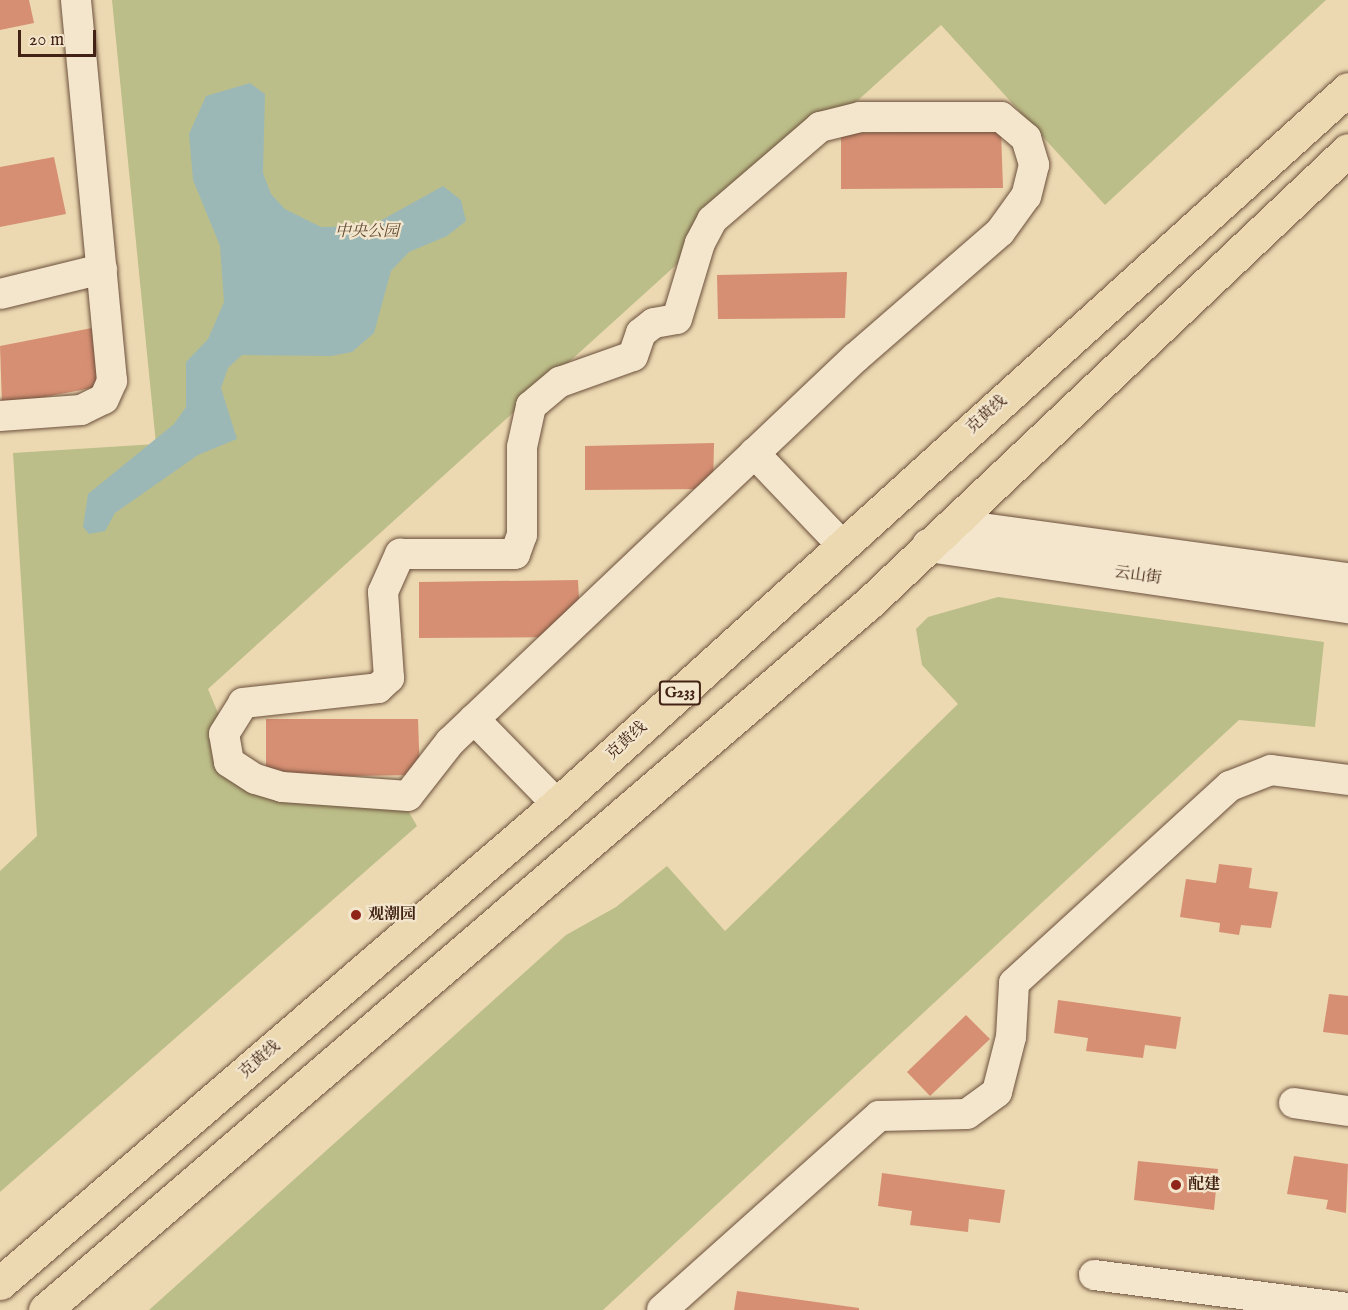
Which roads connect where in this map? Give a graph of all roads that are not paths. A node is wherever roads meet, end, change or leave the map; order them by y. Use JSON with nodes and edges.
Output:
{"nodes":[{"id":1,"x":76,"y":0,"type":"edge"},
{"id":2,"x":1348,"y":89,"type":"edge"},
{"id":3,"x":1348,"y":150,"type":"edge"},
{"id":4,"x":102,"y":269,"type":"junction"},
{"id":5,"x":0,"y":294,"type":"edge"},
{"id":6,"x":0,"y":416,"type":"edge"},
{"id":7,"x":754,"y":453,"type":"junction"},
{"id":8,"x":940,"y":535,"type":"junction"},
{"id":9,"x":843,"y":546,"type":"junction"},
{"id":10,"x":1348,"y":579,"type":"edge"},
{"id":11,"x":1348,"y":606,"type":"edge"},
{"id":12,"x":474,"y":719,"type":"junction"},
{"id":13,"x":1348,"y":780,"type":"edge"},
{"id":14,"x":557,"y":804,"type":"junction"},
{"id":15,"x":1294,"y":1103,"type":"dead end"},
{"id":16,"x":1348,"y":1111,"type":"edge"},
{"id":17,"x":1094,"y":1275,"type":"dead end"},
{"id":18,"x":0,"y":1283,"type":"edge"},
{"id":19,"x":1348,"y":1308,"type":"edge"},
{"id":20,"x":45,"y":1310,"type":"edge"},
{"id":21,"x":662,"y":1310,"type":"edge"}],
"edges":[{"from":1,"to":4,"type":"street"},
{"from":2,"to":9,"type":"highway","name":"克黄线","number":"G233"},
{"from":3,"to":8,"type":"highway"},
{"from":4,"to":5,"type":"street"},
{"from":4,"to":6,"type":"street"},
{"from":7,"to":9,"type":"street"},
{"from":7,"to":12,"type":"street"},
{"from":7,"to":12,"type":"street"},
{"from":8,"to":10,"type":"street","name":"云山街"},
{"from":8,"to":11,"type":"street","name":"云山街"},
{"from":8,"to":20,"type":"highway"},
{"from":9,"to":14,"type":"highway","name":"克黄线","number":"G233"},
{"from":12,"to":14,"type":"street"},
{"from":13,"to":21,"type":"street"},
{"from":14,"to":18,"type":"highway","name":"克黄线","number":"G233"},
{"from":15,"to":16,"type":"street"},
{"from":17,"to":19,"type":"street"}]}
